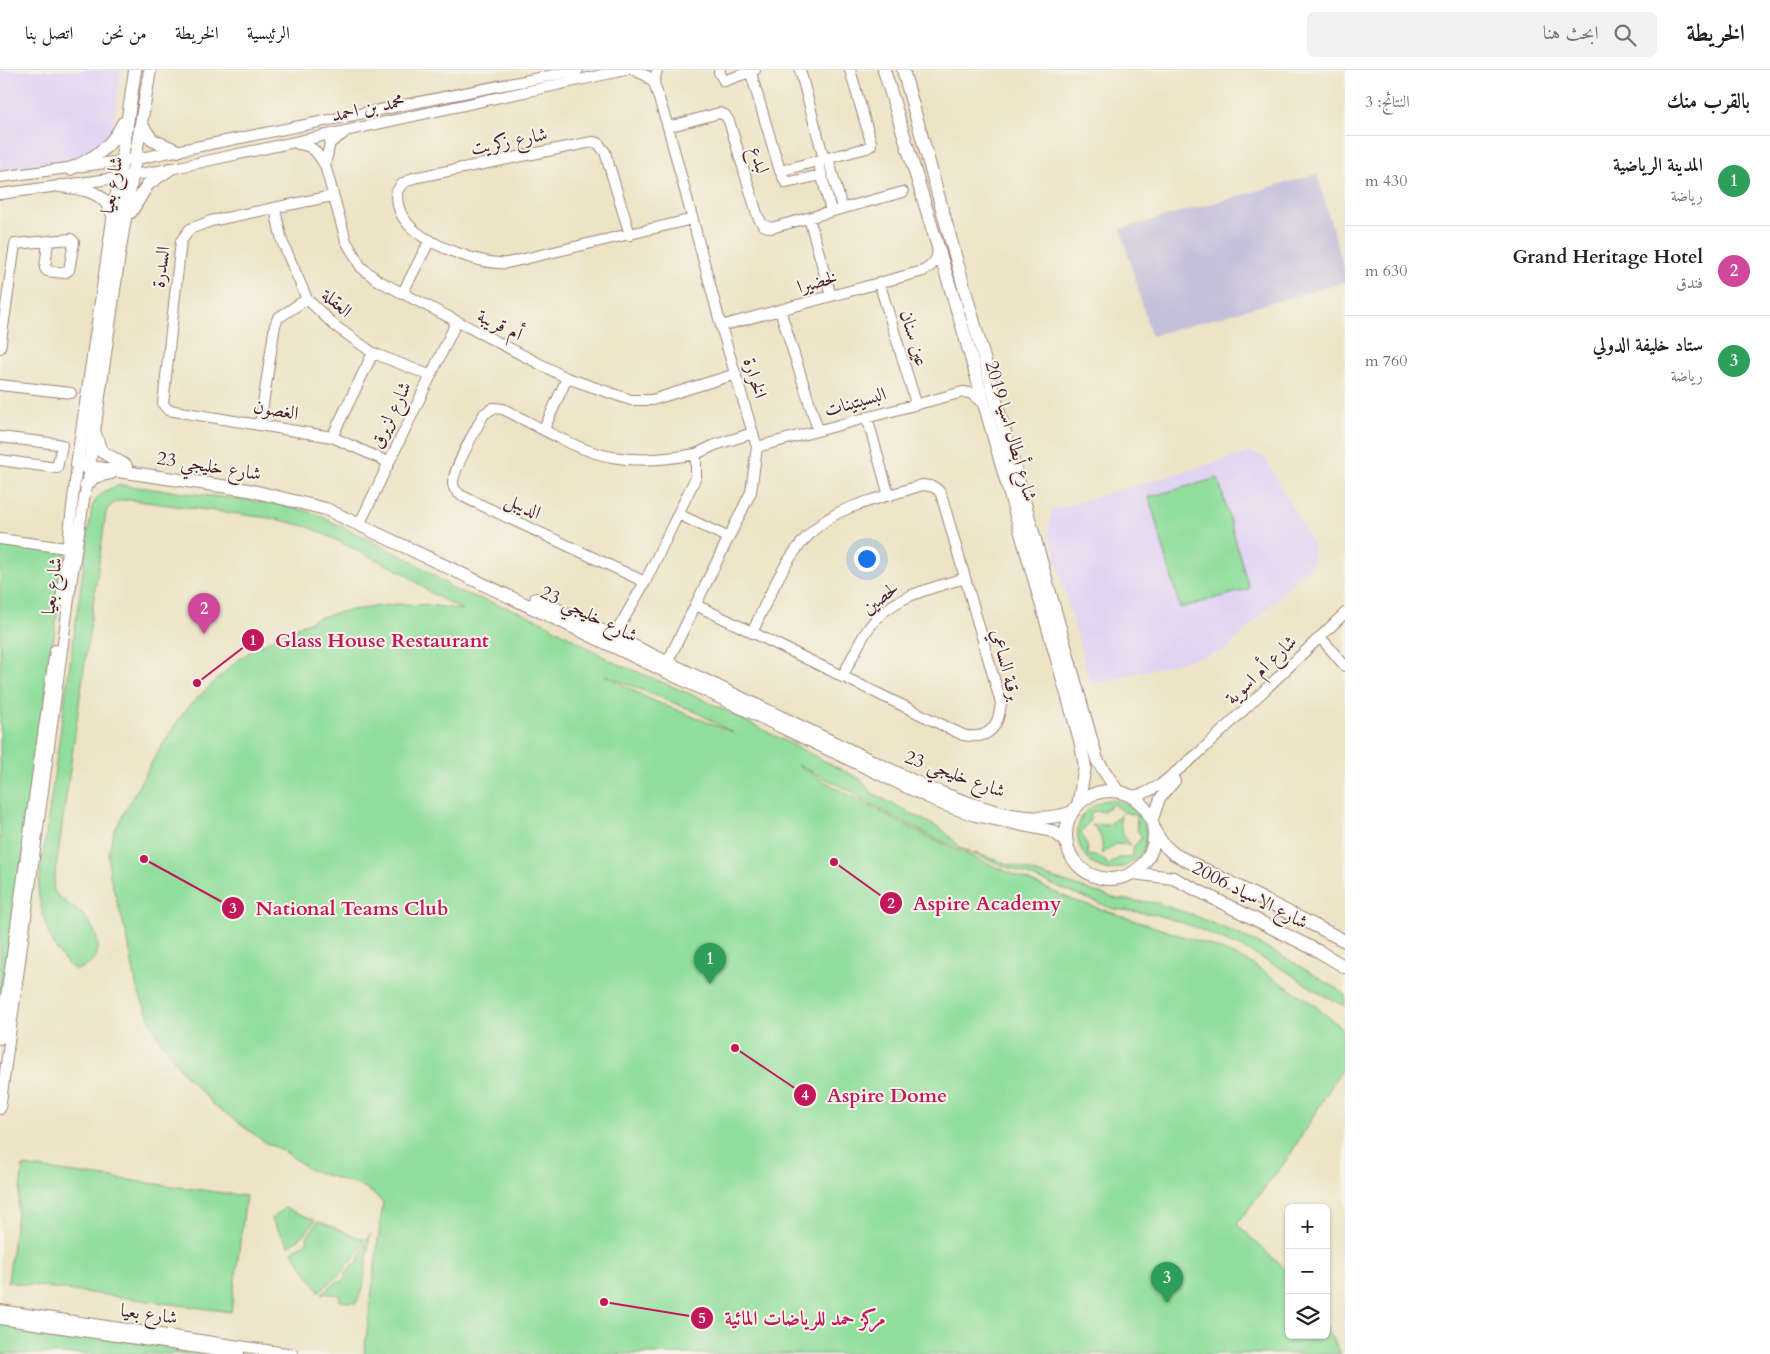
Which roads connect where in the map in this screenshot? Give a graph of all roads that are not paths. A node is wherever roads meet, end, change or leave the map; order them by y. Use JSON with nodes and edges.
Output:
{"nodes":[{"id":1,"x":135,"y":70,"type":"edge"},
{"id":2,"x":150,"y":70,"type":"edge"},
{"id":3,"x":578,"y":70,"type":"edge"},
{"id":4,"x":625,"y":70,"type":"edge"},
{"id":5,"x":634,"y":70,"type":"edge"},
{"id":6,"x":657,"y":70,"type":"edge"},
{"id":7,"x":720,"y":70,"type":"edge"},
{"id":8,"x":800,"y":70,"type":"edge"},
{"id":9,"x":850,"y":70,"type":"edge"},
{"id":10,"x":884,"y":70,"type":"edge"},
{"id":11,"x":903,"y":70,"type":"edge"},
{"id":12,"x":907,"y":70,"type":"edge"},
{"id":13,"x":752,"y":71,"type":"edge"},
{"id":14,"x":545,"y":74,"type":"edge"},
{"id":15,"x":654,"y":84,"type":"junction"},
{"id":16,"x":909,"y":92,"type":"junction"},
{"id":17,"x":130,"y":107,"type":"junction"},
{"id":18,"x":142,"y":125,"type":"junction"},
{"id":19,"x":668,"y":126,"type":"junction"},
{"id":20,"x":348,"y":130,"type":"junction"},
{"id":21,"x":291,"y":143,"type":"junction"},
{"id":22,"x":178,"y":151,"type":"junction"},
{"id":23,"x":136,"y":159,"type":"junction"},
{"id":24,"x":824,"y":159,"type":"junction"},
{"id":25,"x":121,"y":161,"type":"junction"},
{"id":26,"x":325,"y":165,"type":"junction"},
{"id":27,"x":70,"y":169,"type":"junction"},
{"id":28,"x":170,"y":169,"type":"junction"},
{"id":29,"x":780,"y":171,"type":"junction"},
{"id":30,"x":822,"y":175,"type":"junction"},
{"id":31,"x":133,"y":176,"type":"junction"},
{"id":32,"x":0,"y":177,"type":"edge"},
{"id":33,"x":118,"y":178,"type":"junction"},
{"id":34,"x":60,"y":186,"type":"junction"},
{"id":35,"x":903,"y":192,"type":"dead end"},
{"id":36,"x":0,"y":194,"type":"edge"},
{"id":37,"x":332,"y":196,"type":"junction"},
{"id":38,"x":842,"y":208,"type":"junction"},
{"id":39,"x":275,"y":209,"type":"junction"},
{"id":40,"x":831,"y":211,"type":"junction"},
{"id":41,"x":112,"y":213,"type":"junction"},
{"id":42,"x":809,"y":218,"type":"junction"},
{"id":43,"x":693,"y":219,"type":"junction"},
{"id":44,"x":123,"y":231,"type":"junction"},
{"id":45,"x":630,"y":235,"type":"junction"},
{"id":46,"x":430,"y":240,"type":"junction"},
{"id":47,"x":48,"y":242,"type":"dead end"},
{"id":48,"x":938,"y":248,"type":"junction"},
{"id":49,"x":923,"y":270,"type":"junction"},
{"id":50,"x":948,"y":280,"type":"junction"},
{"id":51,"x":879,"y":282,"type":"junction"},
{"id":52,"x":402,"y":294,"type":"junction"},
{"id":53,"x":831,"y":296,"type":"junction"},
{"id":54,"x":307,"y":299,"type":"junction"},
{"id":55,"x":780,"y":310,"type":"junction"},
{"id":56,"x":456,"y":323,"type":"junction"},
{"id":57,"x":721,"y":326,"type":"junction"},
{"id":58,"x":1,"y":332,"type":"edge"},
{"id":59,"x":0,"y":348,"type":"edge"},
{"id":60,"x":373,"y":353,"type":"junction"},
{"id":61,"x":974,"y":373,"type":"junction"},
{"id":62,"x":736,"y":374,"type":"junction"},
{"id":63,"x":429,"y":375,"type":"junction"},
{"id":64,"x":567,"y":378,"type":"junction"},
{"id":65,"x":0,"y":385,"type":"edge"},
{"id":66,"x":963,"y":392,"type":"junction"},
{"id":67,"x":72,"y":393,"type":"dead end"},
{"id":68,"x":162,"y":397,"type":"joint"},
{"id":69,"x":916,"y":403,"type":"junction"},
{"id":70,"x":983,"y":403,"type":"junction"},
{"id":71,"x":867,"y":417,"type":"junction"},
{"id":72,"x":260,"y":424,"type":"junction"},
{"id":73,"x":93,"y":429,"type":"junction"},
{"id":74,"x":544,"y":429,"type":"junction"},
{"id":75,"x":818,"y":430,"type":"junction"},
{"id":76,"x":753,"y":434,"type":"junction"},
{"id":77,"x":0,"y":437,"type":"edge"},
{"id":78,"x":332,"y":437,"type":"junction"},
{"id":79,"x":757,"y":447,"type":"junction"},
{"id":80,"x":696,"y":454,"type":"junction"},
{"id":81,"x":0,"y":460,"type":"edge"},
{"id":82,"x":83,"y":462,"type":"junction"},
{"id":83,"x":388,"y":462,"type":"junction"},
{"id":84,"x":124,"y":469,"type":"junction"},
{"id":85,"x":86,"y":486,"type":"junction"},
{"id":86,"x":889,"y":496,"type":"junction"},
{"id":87,"x":678,"y":514,"type":"junction"},
{"id":88,"x":361,"y":520,"type":"junction"},
{"id":89,"x":729,"y":538,"type":"junction"},
{"id":90,"x":0,"y":539,"type":"edge"},
{"id":91,"x":72,"y":548,"type":"junction"},
{"id":92,"x":965,"y":578,"type":"junction"},
{"id":93,"x":645,"y":582,"type":"junction"},
{"id":94,"x":696,"y":605,"type":"junction"},
{"id":95,"x":1345,"y":613,"type":"edge"},
{"id":96,"x":618,"y":630,"type":"dead end"},
{"id":97,"x":752,"y":633,"type":"junction"},
{"id":98,"x":1320,"y":637,"type":"junction"},
{"id":99,"x":1345,"y":666,"type":"edge"},
{"id":100,"x":665,"y":667,"type":"junction"},
{"id":101,"x":842,"y":677,"type":"junction"},
{"id":102,"x":48,"y":730,"type":"junction"},
{"id":103,"x":1200,"y":752,"type":"junction"},
{"id":104,"x":878,"y":769,"type":"junction"},
{"id":105,"x":1118,"y":792,"type":"junction"},
{"id":106,"x":1130,"y":796,"type":"junction"},
{"id":107,"x":1075,"y":809,"type":"junction"},
{"id":108,"x":1153,"y":826,"type":"junction"},
{"id":109,"x":1067,"y":845,"type":"junction"},
{"id":110,"x":1133,"y":873,"type":"junction"},
{"id":111,"x":1345,"y":941,"type":"edge"},
{"id":112,"x":1345,"y":967,"type":"edge"},
{"id":113,"x":0,"y":1039,"type":"edge"},
{"id":114,"x":2,"y":1071,"type":"edge"},
{"id":115,"x":0,"y":1109,"type":"edge"},
{"id":116,"x":0,"y":1310,"type":"edge"},
{"id":117,"x":0,"y":1319,"type":"edge"},
{"id":118,"x":239,"y":1354,"type":"edge"},
{"id":119,"x":292,"y":1354,"type":"edge"}],
"edges":[{"from":1,"to":17,"type":"main road","name":"شارع بعيا"},
{"from":2,"to":18,"type":"main road","name":"شارع بعيا"},
{"from":3,"to":14,"type":"street","name":"محمد بن احمد"},
{"from":4,"to":20,"type":"street","name":"محمد بن احمد"},
{"from":5,"to":15,"type":"street"},
{"from":6,"to":15,"type":"street"},
{"from":7,"to":13,"type":"street"},
{"from":8,"to":24,"type":"street"},
{"from":9,"to":24,"type":"street"},
{"from":10,"to":48,"type":"main road","name":"شارع أبطال اسيا 2019"},
{"from":11,"to":16,"type":"main road","name":"شارع أبطال اسيا 2019"},
{"from":12,"to":16,"type":"main road"},
{"from":13,"to":29,"type":"street"},
{"from":14,"to":22,"type":"street","name":"محمد بن احمد"},
{"from":15,"to":19,"type":"street","name":"الخرارة"},
{"from":16,"to":105,"type":"main road","name":"شارع أبطال اسيا 2019"},
{"from":17,"to":25,"type":"main road","name":"شارع بعيا"},
{"from":17,"to":27,"type":"main road"},
{"from":18,"to":22,"type":"main road"},
{"from":18,"to":23,"type":"main road","name":"شارع بعيا"},
{"from":19,"to":42,"type":"street","name":"لبدع"},
{"from":19,"to":43,"type":"street","name":"الخرارة"},
{"from":20,"to":21,"type":"street","name":"محمد بن احمد"},
{"from":20,"to":26,"type":"street"},
{"from":21,"to":26,"type":"street","name":"أم قريبة"},
{"from":21,"to":28,"type":"street","name":"محمد بن احمد"},
{"from":22,"to":23,"type":"street","name":"محمد بن احمد"},
{"from":23,"to":25,"type":"street","name":"محمد بن احمد"},
{"from":23,"to":31,"type":"main road","name":"شارع بعيا"},
{"from":24,"to":29,"type":"street"},
{"from":24,"to":30,"type":"street"},
{"from":24,"to":38,"type":"street"},
{"from":25,"to":27,"type":"street","name":"محمد بن احمد"},
{"from":25,"to":33,"type":"main road","name":"شارع بعيا"},
{"from":26,"to":37,"type":"street","name":"أم قريبة"},
{"from":27,"to":32,"type":"street","name":"محمد بن احمد"},
{"from":28,"to":31,"type":"street","name":"محمد بن احمد"},
{"from":28,"to":44,"type":"main road"},
{"from":29,"to":30,"type":"street"},
{"from":30,"to":40,"type":"street"},
{"from":31,"to":33,"type":"street","name":"محمد بن احمد"},
{"from":31,"to":44,"type":"main road","name":"شارع بعيا"},
{"from":33,"to":34,"type":"street","name":"محمد بن احمد"},
{"from":33,"to":41,"type":"main road","name":"شارع بعيا"},
{"from":34,"to":36,"type":"street","name":"محمد بن احمد"},
{"from":34,"to":41,"type":"main road"},
{"from":35,"to":38,"type":"street","name":"لبدع"},
{"from":37,"to":39,"type":"street","name":"السدرة"},
{"from":37,"to":52,"type":"street","name":"أم قريبة"},
{"from":38,"to":40,"type":"street","name":"لبدع"},
{"from":39,"to":54,"type":"street","name":"العقلة"},
{"from":39,"to":68,"type":"street","name":"السدرة"},
{"from":40,"to":42,"type":"street","name":"لبدع"},
{"from":41,"to":82,"type":"main road","name":"شارع بعيا"},
{"from":42,"to":53,"type":"street"},
{"from":43,"to":45,"type":"street","name":"شارع زكريت"},
{"from":43,"to":57,"type":"street","name":"الخرارة"},
{"from":44,"to":73,"type":"main road","name":"شارع بعيا"},
{"from":45,"to":46,"type":"street","name":"شارع زكريت"},
{"from":45,"to":46,"type":"street","name":"شارع زكريت"},
{"from":46,"to":52,"type":"street"},
{"from":47,"to":58,"type":"street"},
{"from":48,"to":49,"type":"street"},
{"from":48,"to":50,"type":"main road","name":"شارع أبطال اسيا 2019"},
{"from":49,"to":50,"type":"street"},
{"from":49,"to":51,"type":"street","name":"لخضيرا"},
{"from":50,"to":61,"type":"main road","name":"شارع أبطال اسيا 2019"},
{"from":51,"to":53,"type":"street","name":"لخضيرا"},
{"from":51,"to":69,"type":"street","name":"عين سنان"},
{"from":52,"to":56,"type":"street","name":"أم قريبة"},
{"from":53,"to":55,"type":"street","name":"لخضيرا"},
{"from":54,"to":60,"type":"street","name":"العقلة"},
{"from":54,"to":72,"type":"street"},
{"from":55,"to":57,"type":"street","name":"لخضيرا"},
{"from":55,"to":75,"type":"street"},
{"from":56,"to":63,"type":"street","name":"شارع لزيرق"},
{"from":56,"to":64,"type":"street","name":"أم قريبة"},
{"from":57,"to":62,"type":"street","name":"الخرارة"},
{"from":58,"to":59,"type":"street"},
{"from":60,"to":63,"type":"street","name":"العقلة"},
{"from":60,"to":78,"type":"street"},
{"from":61,"to":66,"type":"street"},
{"from":61,"to":70,"type":"main road","name":"شارع أبطال اسيا 2019"},
{"from":62,"to":64,"type":"street","name":"أم قريبة"},
{"from":62,"to":76,"type":"street","name":"الخرارة"},
{"from":63,"to":83,"type":"street","name":"شارع لزيرق"},
{"from":64,"to":74,"type":"street"},
{"from":65,"to":67,"type":"street"},
{"from":66,"to":69,"type":"street","name":"البسيتينات"},
{"from":66,"to":70,"type":"street"},
{"from":68,"to":72,"type":"street","name":"الغصون"},
{"from":69,"to":71,"type":"street","name":"البسيتينات"},
{"from":70,"to":107,"type":"main road","name":"شارع أبطال اسيا 2019"},
{"from":71,"to":75,"type":"street","name":"البسيتينات"},
{"from":71,"to":86,"type":"street"},
{"from":72,"to":78,"type":"street","name":"الغصون"},
{"from":73,"to":82,"type":"main road","name":"شارع بعيا"},
{"from":73,"to":84,"type":"main road"},
{"from":74,"to":80,"type":"street","name":"الديبل"},
{"from":74,"to":93,"type":"street","name":"الديبل"},
{"from":75,"to":79,"type":"street","name":"البسيتينات"},
{"from":76,"to":79,"type":"street","name":"الخرارة"},
{"from":76,"to":80,"type":"street","name":"الديبل"},
{"from":77,"to":81,"type":"street"},
{"from":78,"to":83,"type":"street","name":"الغصون"},
{"from":79,"to":89,"type":"street","name":"الخرارة"},
{"from":80,"to":87,"type":"street"},
{"from":82,"to":84,"type":"main road","name":"شارع خليجي 23"},
{"from":82,"to":85,"type":"street","name":"شارع بعيا"},
{"from":82,"to":91,"type":"street","name":"شارع بعيا"},
{"from":83,"to":88,"type":"street","name":"شارع لزيرق"},
{"from":84,"to":85,"type":"main road"},
{"from":84,"to":88,"type":"main road","name":"شارع خليجي 23"},
{"from":85,"to":91,"type":"street","name":"شارع بعيا"},
{"from":86,"to":92,"type":"street","name":"برقـة الساعي"},
{"from":86,"to":97,"type":"street","name":"برقـة الساعي"},
{"from":87,"to":89,"type":"street"},
{"from":87,"to":93,"type":"street"},
{"from":88,"to":100,"type":"main road","name":"شارع خليجي 23"},
{"from":89,"to":94,"type":"street","name":"الخرارة"},
{"from":90,"to":91,"type":"street"},
{"from":91,"to":102,"type":"street","name":"شارع بعيا"},
{"from":92,"to":101,"type":"street","name":"لحصين"},
{"from":92,"to":101,"type":"street","name":"برقـة الساعي"},
{"from":93,"to":96,"type":"street"},
{"from":94,"to":97,"type":"street","name":"برقـة الساعي"},
{"from":94,"to":100,"type":"street","name":"الخرارة"},
{"from":95,"to":98,"type":"street","name":"شارع أم اسوية"},
{"from":97,"to":101,"type":"street","name":"برقـة الساعي"},
{"from":98,"to":99,"type":"street"},
{"from":98,"to":103,"type":"street","name":"شارع أم اسوية"},
{"from":100,"to":104,"type":"main road","name":"شارع خليجي 23"},
{"from":102,"to":113,"type":"street","name":"شارع بعيا"},
{"from":102,"to":114,"type":"street","name":"شارع بعيا"},
{"from":103,"to":106,"type":"street","name":"شارع أم اسوية"},
{"from":103,"to":108,"type":"street","name":"شارع أم اسوية"},
{"from":104,"to":107,"type":"main road","name":"شارع خليجي 23"},
{"from":104,"to":109,"type":"main road","name":"شارع خليجي 23"},
{"from":105,"to":106,"type":"main road"},
{"from":105,"to":107,"type":"main road"},
{"from":106,"to":108,"type":"main road"},
{"from":107,"to":109,"type":"main road"},
{"from":108,"to":110,"type":"main road"},
{"from":108,"to":111,"type":"main road","name":"شارع الاسياد 2006"},
{"from":109,"to":110,"type":"main road"},
{"from":110,"to":112,"type":"main road","name":"شارع الاسياد 2006"},
{"from":114,"to":115,"type":"street","name":"شارع بعيا"},
{"from":116,"to":119,"type":"street","name":"شارع بعيا"},
{"from":117,"to":118,"type":"street","name":"شارع بعيا"}]}
